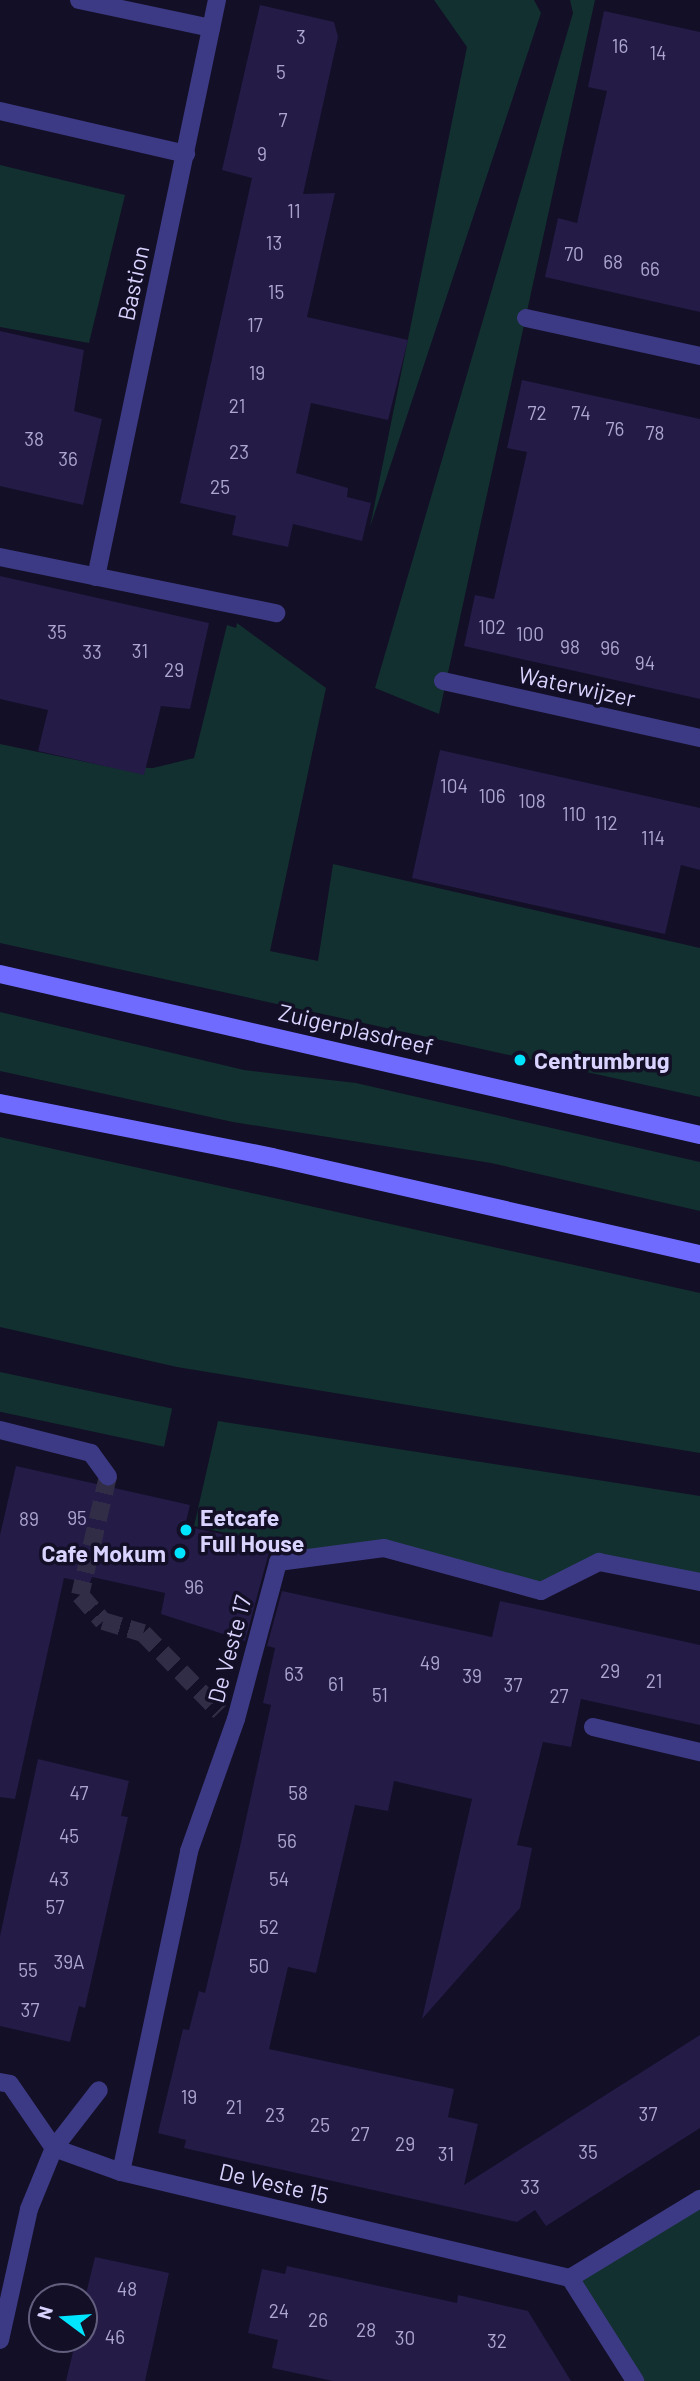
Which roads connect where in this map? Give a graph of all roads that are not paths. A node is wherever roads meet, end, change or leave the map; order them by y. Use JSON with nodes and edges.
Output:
{"nodes":[{"id":1,"x":79,"y":0,"type":"edge"},
{"id":2,"x":217,"y":0,"type":"edge"},
{"id":3,"x":211,"y":28,"type":"junction"},
{"id":4,"x":0,"y":111,"type":"edge"},
{"id":5,"x":186,"y":154,"type":"junction"},
{"id":6,"x":526,"y":318,"type":"dead end"},
{"id":7,"x":700,"y":356,"type":"edge"},
{"id":8,"x":0,"y":557,"type":"edge"},
{"id":9,"x":96,"y":577,"type":"junction"},
{"id":10,"x":276,"y":613,"type":"dead end"},
{"id":11,"x":443,"y":681,"type":"dead end"},
{"id":12,"x":700,"y":738,"type":"edge"},
{"id":13,"x":0,"y":974,"type":"edge"},
{"id":14,"x":0,"y":1103,"type":"edge"},
{"id":15,"x":700,"y":1135,"type":"edge"},
{"id":16,"x":700,"y":1254,"type":"edge"},
{"id":17,"x":0,"y":1430,"type":"edge"},
{"id":18,"x":108,"y":1476,"type":"dead end"},
{"id":19,"x":700,"y":1582,"type":"edge"},
{"id":20,"x":593,"y":1727,"type":"dead end"},
{"id":21,"x":700,"y":1752,"type":"edge"},
{"id":22,"x":0,"y":2081,"type":"edge"},
{"id":23,"x":99,"y":2090,"type":"dead end"},
{"id":24,"x":54,"y":2148,"type":"junction"},
{"id":25,"x":121,"y":2172,"type":"junction"},
{"id":26,"x":700,"y":2199,"type":"edge"},
{"id":27,"x":570,"y":2278,"type":"junction"},
{"id":28,"x":0,"y":2340,"type":"edge"},
{"id":29,"x":635,"y":2381,"type":"edge"}],
"edges":[{"from":1,"to":3,"type":"street"},
{"from":2,"to":3,"type":"street","name":"Bastion"},
{"from":3,"to":5,"type":"street","name":"Bastion"},
{"from":4,"to":5,"type":"street"},
{"from":5,"to":9,"type":"street","name":"Bastion"},
{"from":6,"to":7,"type":"street"},
{"from":8,"to":9,"type":"street"},
{"from":9,"to":10,"type":"street"},
{"from":11,"to":12,"type":"street","name":"Waterwijzer"},
{"from":13,"to":15,"type":"main road","name":"Zuigerplasdreef"},
{"from":14,"to":16,"type":"main road"},
{"from":17,"to":18,"type":"street"},
{"from":19,"to":25,"type":"street","name":"De Veste 17"},
{"from":20,"to":21,"type":"street"},
{"from":22,"to":24,"type":"street"},
{"from":23,"to":24,"type":"street"},
{"from":24,"to":25,"type":"street","name":"De Veste 15"},
{"from":24,"to":28,"type":"street"},
{"from":25,"to":27,"type":"street","name":"De Veste 15"},
{"from":26,"to":27,"type":"street"},
{"from":27,"to":29,"type":"street"}]}
